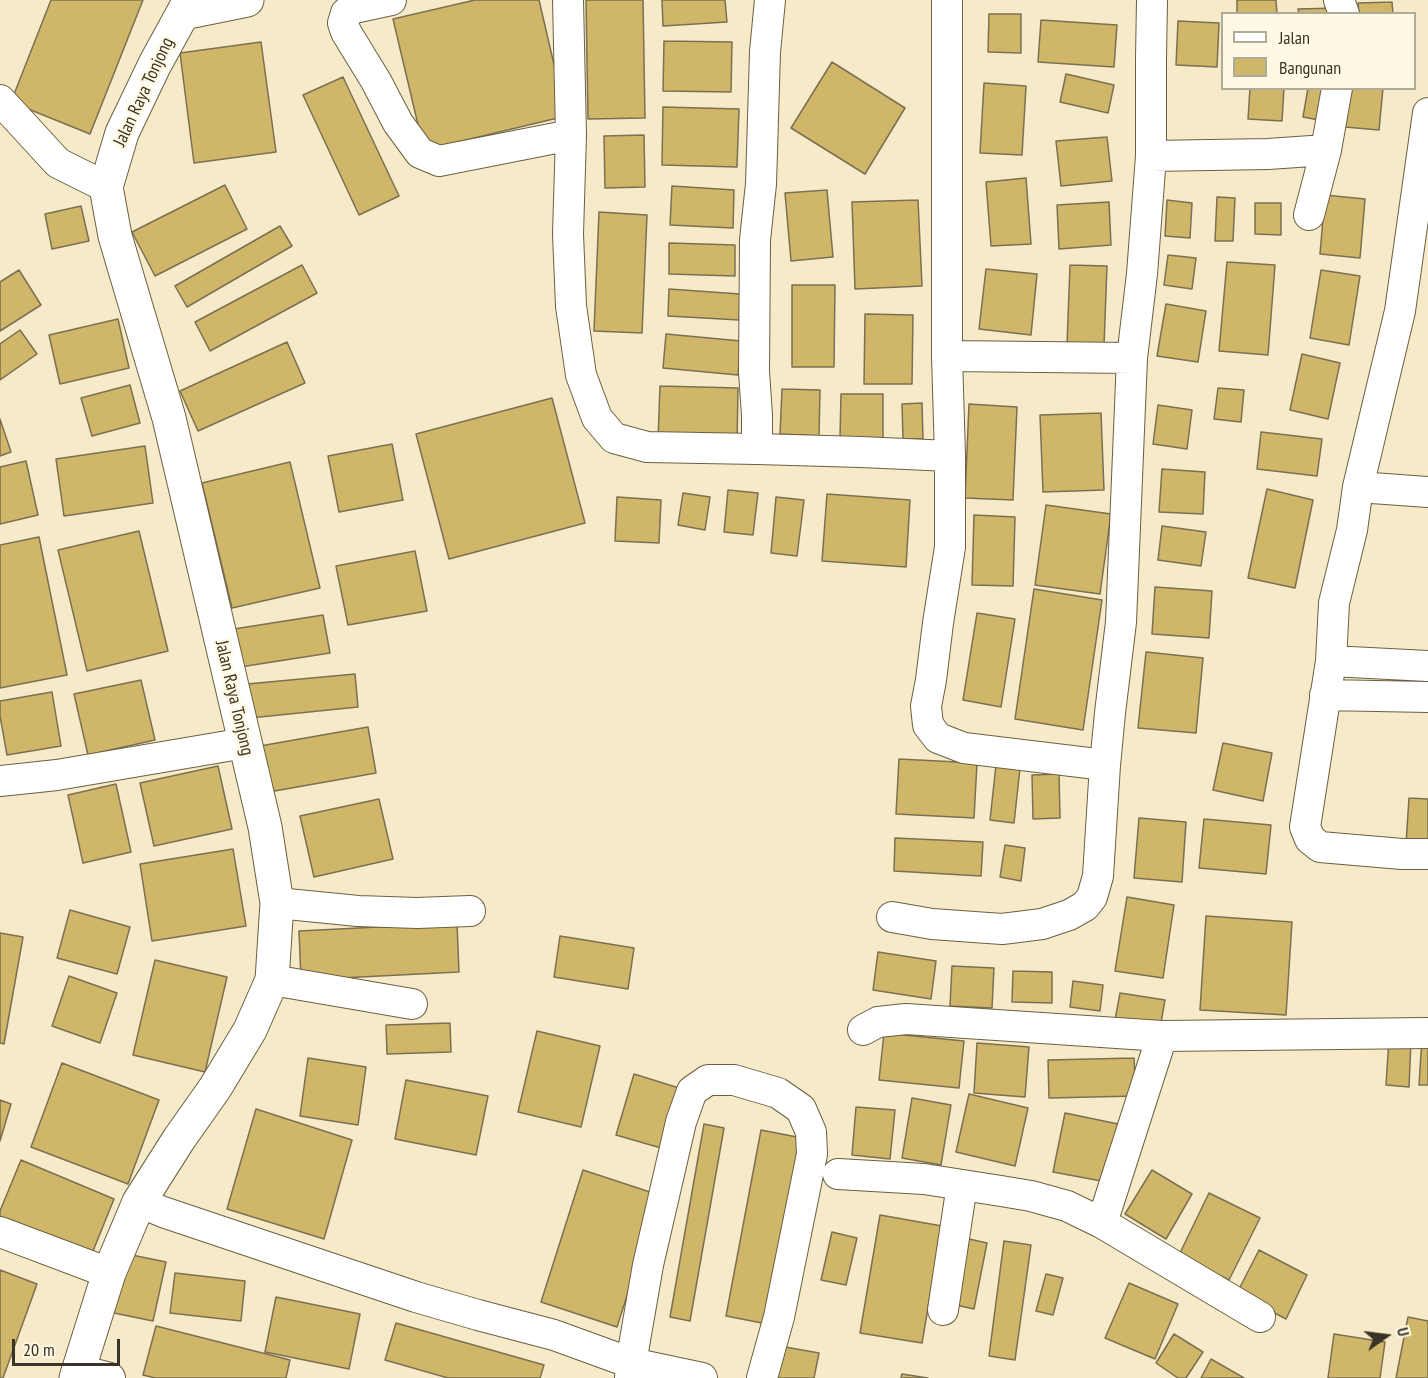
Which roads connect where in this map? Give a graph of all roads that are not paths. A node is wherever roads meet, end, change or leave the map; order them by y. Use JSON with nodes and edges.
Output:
{"nodes":[{"id":1,"x":247,"y":0,"type":"edge"},
{"id":2,"x":391,"y":0,"type":"edge"},
{"id":3,"x":568,"y":0,"type":"edge"},
{"id":4,"x":771,"y":0,"type":"edge"},
{"id":5,"x":947,"y":0,"type":"edge"},
{"id":6,"x":1152,"y":0,"type":"edge"},
{"id":7,"x":187,"y":7,"type":"edge"},
{"id":8,"x":1337,"y":90,"type":"edge"},
{"id":9,"x":0,"y":100,"type":"edge"},
{"id":10,"x":1428,"y":113,"type":"edge"},
{"id":11,"x":571,"y":135,"type":"junction"},
{"id":12,"x":1326,"y":150,"type":"junction"},
{"id":13,"x":1151,"y":156,"type":"junction"},
{"id":14,"x":106,"y":187,"type":"junction"},
{"id":15,"x":1309,"y":215,"type":"dead end"},
{"id":16,"x":947,"y":356,"type":"junction"},
{"id":17,"x":1132,"y":358,"type":"junction"},
{"id":18,"x":757,"y":449,"type":"junction"},
{"id":19,"x":950,"y":456,"type":"junction"},
{"id":20,"x":1358,"y":487,"type":"junction"},
{"id":21,"x":1428,"y":492,"type":"edge"},
{"id":22,"x":1331,"y":662,"type":"junction"},
{"id":23,"x":1428,"y":666,"type":"edge"},
{"id":24,"x":1325,"y":695,"type":"junction"},
{"id":25,"x":1428,"y":697,"type":"edge"},
{"id":26,"x":245,"y":743,"type":"junction"},
{"id":27,"x":1105,"y":765,"type":"junction"},
{"id":28,"x":0,"y":781,"type":"edge"},
{"id":29,"x":1428,"y":854,"type":"edge"},
{"id":30,"x":278,"y":903,"type":"junction"},
{"id":31,"x":470,"y":911,"type":"dead end"},
{"id":32,"x":892,"y":917,"type":"dead end"},
{"id":33,"x":272,"y":980,"type":"junction"},
{"id":34,"x":412,"y":1004,"type":"dead end"},
{"id":35,"x":863,"y":1030,"type":"dead end"},
{"id":36,"x":1428,"y":1034,"type":"edge"},
{"id":37,"x":1162,"y":1036,"type":"junction"},
{"id":38,"x":838,"y":1174,"type":"dead end"},
{"id":39,"x":962,"y":1185,"type":"junction"},
{"id":40,"x":139,"y":1202,"type":"junction"},
{"id":41,"x":1102,"y":1223,"type":"junction"},
{"id":42,"x":0,"y":1232,"type":"edge"},
{"id":43,"x":109,"y":1273,"type":"junction"},
{"id":44,"x":943,"y":1310,"type":"dead end"},
{"id":45,"x":1260,"y":1317,"type":"dead end"},
{"id":46,"x":631,"y":1370,"type":"edge"},
{"id":47,"x":78,"y":1374,"type":"edge"},
{"id":48,"x":110,"y":1378,"type":"edge"},
{"id":49,"x":702,"y":1378,"type":"edge"},
{"id":50,"x":762,"y":1378,"type":"edge"}],
"edges":[{"from":1,"to":7,"type":"main road"},
{"from":2,"to":11,"type":"street"},
{"from":3,"to":11,"type":"street"},
{"from":4,"to":18,"type":"street"},
{"from":5,"to":16,"type":"street"},
{"from":6,"to":13,"type":"street"},
{"from":7,"to":14,"type":"main road","name":"Jalan Raya Tonjong"},
{"from":8,"to":12,"type":"street"},
{"from":9,"to":14,"type":"street"},
{"from":10,"to":20,"type":"street"},
{"from":11,"to":18,"type":"street"},
{"from":12,"to":13,"type":"street"},
{"from":12,"to":15,"type":"street"},
{"from":13,"to":17,"type":"street"},
{"from":14,"to":26,"type":"main road","name":"Jalan Raya Tonjong"},
{"from":16,"to":17,"type":"street"},
{"from":16,"to":19,"type":"street"},
{"from":17,"to":27,"type":"street"},
{"from":18,"to":19,"type":"street"},
{"from":19,"to":27,"type":"street"},
{"from":20,"to":21,"type":"street"},
{"from":20,"to":22,"type":"street"},
{"from":22,"to":23,"type":"street"},
{"from":22,"to":24,"type":"street"},
{"from":24,"to":25,"type":"street"},
{"from":24,"to":29,"type":"street"},
{"from":26,"to":28,"type":"street"},
{"from":26,"to":30,"type":"main road","name":"Jalan Raya Tonjong"},
{"from":27,"to":32,"type":"street"},
{"from":30,"to":31,"type":"street"},
{"from":30,"to":33,"type":"main road","name":"Jalan Raya Tonjong"},
{"from":33,"to":34,"type":"street"},
{"from":33,"to":40,"type":"main road","name":"Jalan Raya Tonjong"},
{"from":35,"to":37,"type":"street"},
{"from":36,"to":37,"type":"street"},
{"from":37,"to":41,"type":"street"},
{"from":38,"to":39,"type":"street"},
{"from":39,"to":41,"type":"street"},
{"from":39,"to":44,"type":"street"},
{"from":40,"to":43,"type":"main road","name":"Jalan Raya Tonjong"},
{"from":40,"to":46,"type":"street"},
{"from":41,"to":45,"type":"street"},
{"from":42,"to":43,"type":"street"},
{"from":43,"to":47,"type":"main road","name":"Jalan Raya Tonjong"},
{"from":46,"to":49,"type":"street"},
{"from":46,"to":50,"type":"street"},
{"from":47,"to":48,"type":"street"}]}
